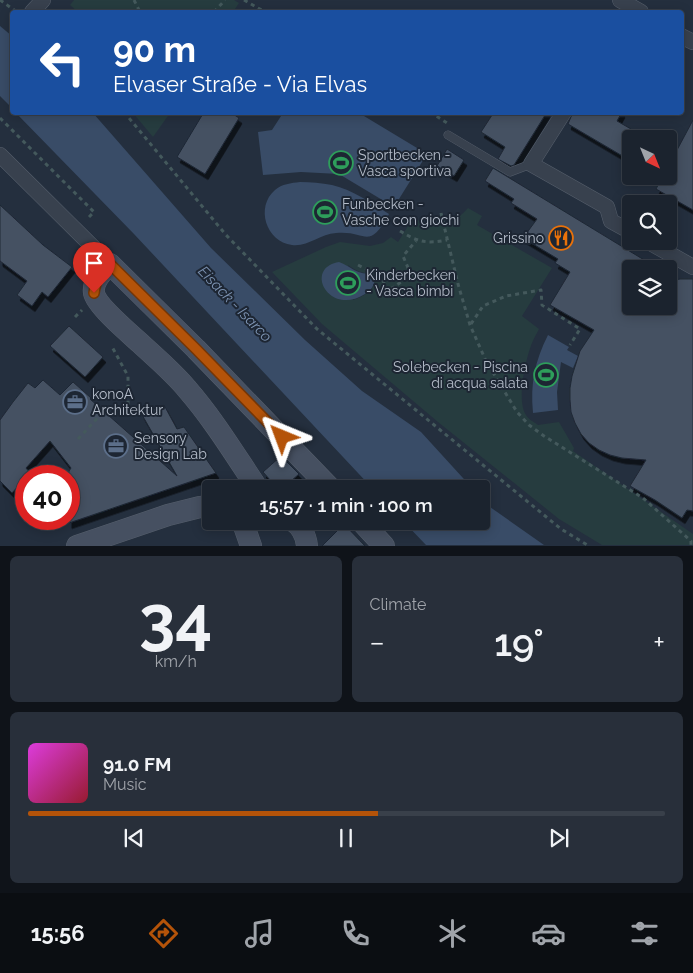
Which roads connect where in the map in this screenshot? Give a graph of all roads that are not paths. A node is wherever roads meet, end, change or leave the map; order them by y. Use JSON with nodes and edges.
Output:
{"nodes":[{"id":1,"x":562,"y":115,"type":"edge"},
{"id":2,"x":448,"y":135,"type":"dead end"},
{"id":3,"x":0,"y":155,"type":"edge"},
{"id":4,"x":531,"y":164,"type":"junction"},
{"id":5,"x":622,"y":227,"type":"edge"},
{"id":6,"x":663,"y":250,"type":"edge"},
{"id":7,"x":110,"y":264,"type":"junction"},
{"id":8,"x":693,"y":267,"type":"edge"},
{"id":9,"x":252,"y":480,"type":"edge"},
{"id":10,"x":321,"y":480,"type":"edge"},
{"id":11,"x":202,"y":506,"type":"edge"},
{"id":12,"x":245,"y":530,"type":"edge"},
{"id":13,"x":301,"y":530,"type":"edge"},
{"id":14,"x":370,"y":530,"type":"edge"},
{"id":15,"x":77,"y":546,"type":"edge"},
{"id":16,"x":251,"y":546,"type":"edge"},
{"id":17,"x":307,"y":546,"type":"edge"},
{"id":18,"x":384,"y":546,"type":"edge"}],
"edges":[{"from":1,"to":4,"type":"street"},
{"from":2,"to":4,"type":"lane"},
{"from":3,"to":7,"type":"street"},
{"from":4,"to":5,"type":"street"},
{"from":6,"to":8,"type":"street"},
{"from":7,"to":9,"type":"street"},
{"from":7,"to":10,"type":"street"},
{"from":11,"to":15,"type":"street"},
{"from":12,"to":16,"type":"street"},
{"from":13,"to":17,"type":"street"},
{"from":14,"to":18,"type":"street"}]}
